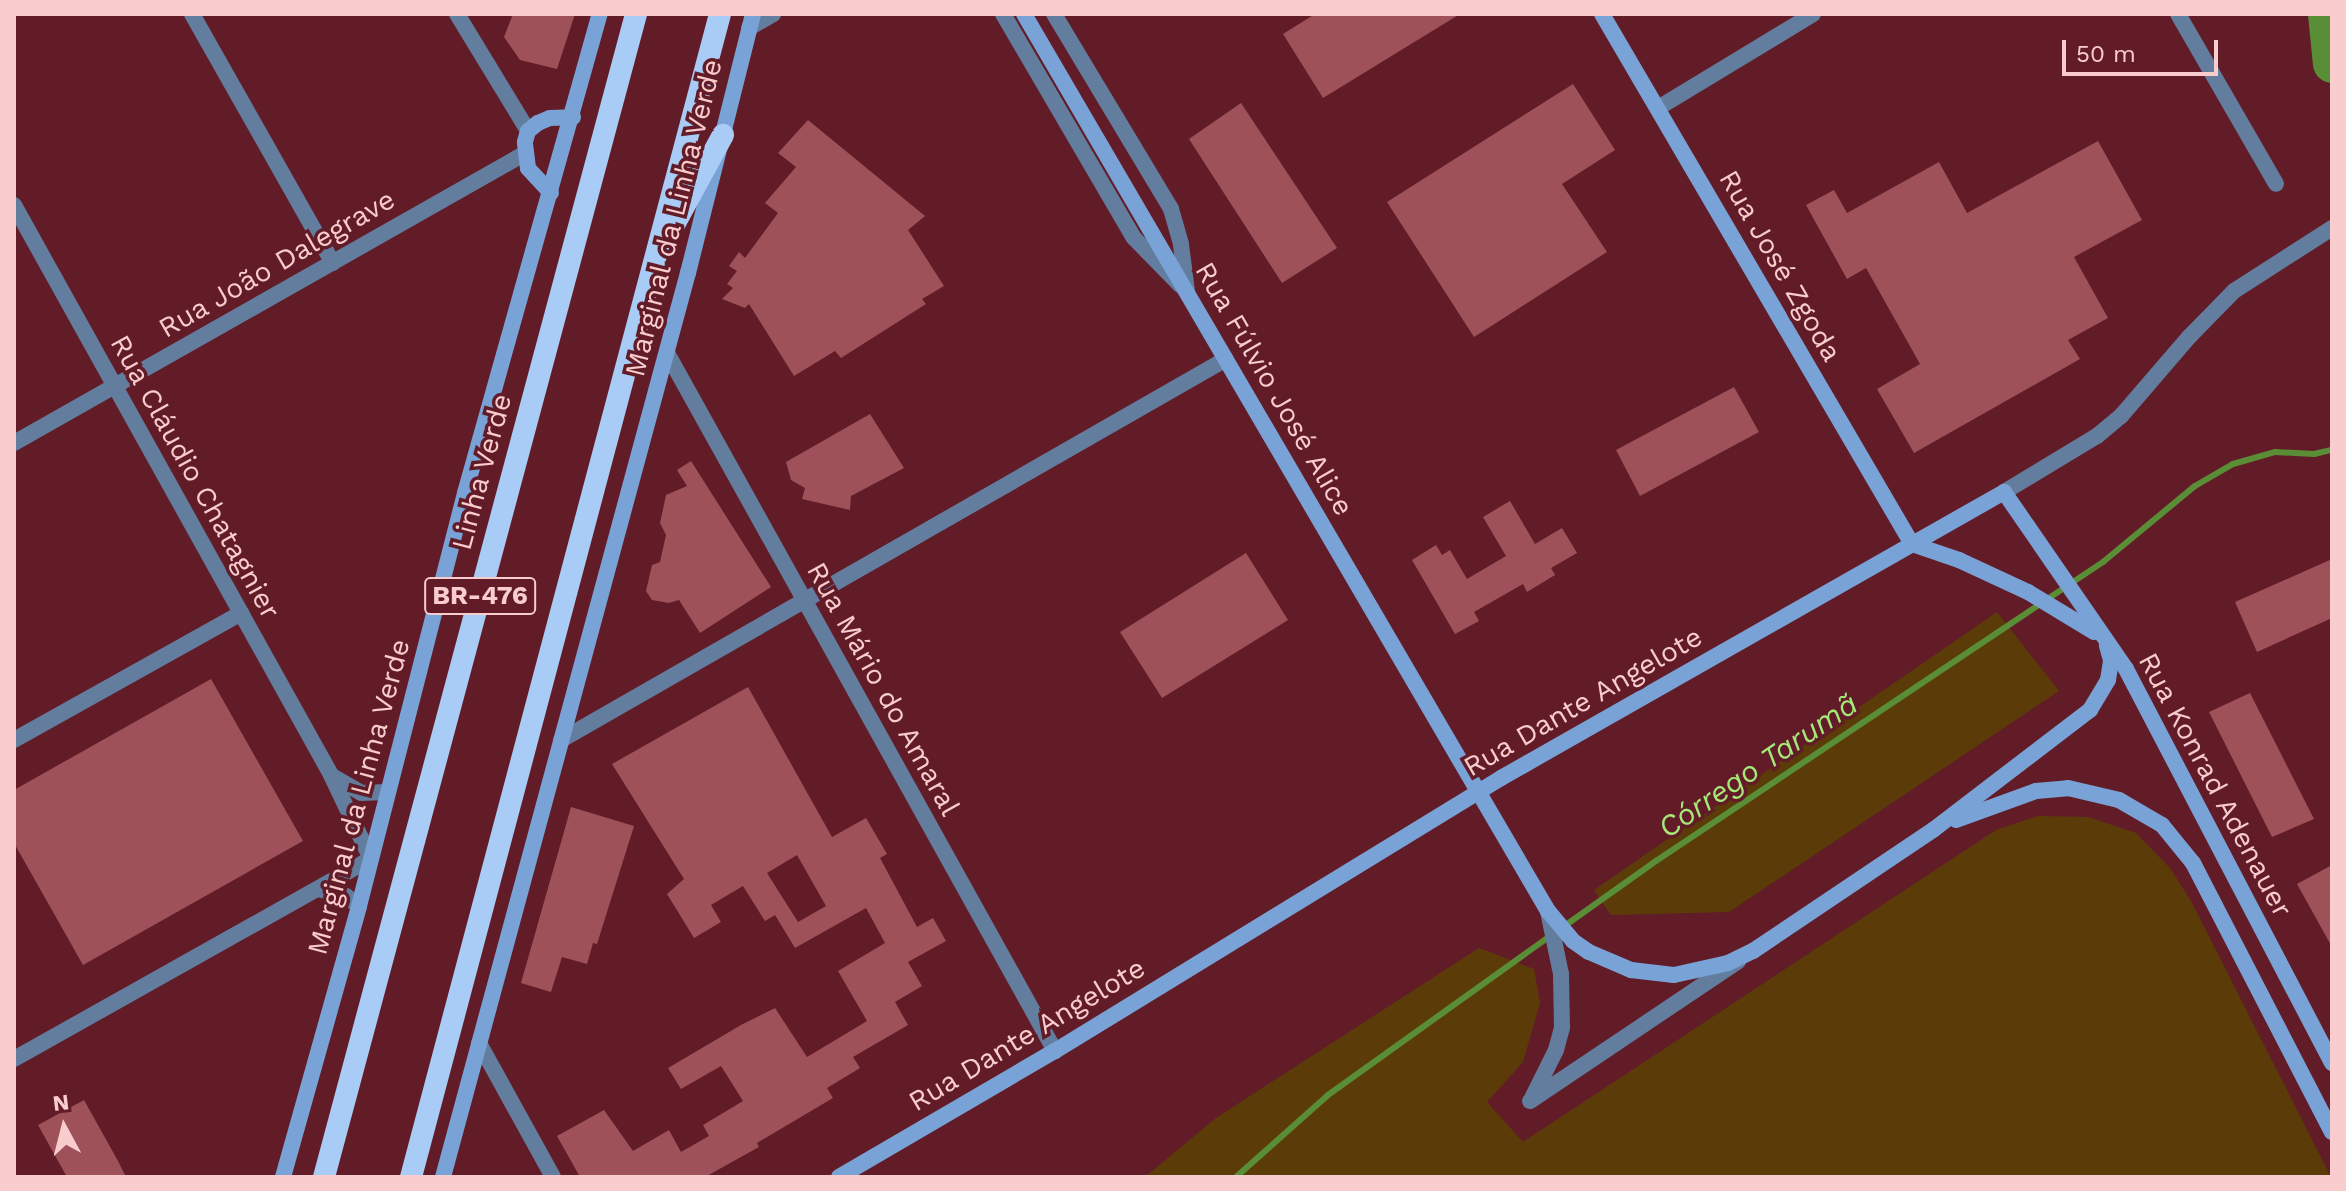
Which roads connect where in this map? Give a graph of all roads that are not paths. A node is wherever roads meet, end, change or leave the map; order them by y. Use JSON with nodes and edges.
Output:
{"nodes":[{"id":1,"x":192,"y":14,"type":"edge"},
{"id":2,"x":457,"y":14,"type":"edge"},
{"id":3,"x":600,"y":14,"type":"edge"},
{"id":4,"x":636,"y":14,"type":"edge"},
{"id":5,"x":720,"y":14,"type":"edge"},
{"id":6,"x":773,"y":14,"type":"edge"},
{"id":7,"x":1003,"y":14,"type":"edge"},
{"id":8,"x":1024,"y":14,"type":"edge"},
{"id":9,"x":1054,"y":14,"type":"edge"},
{"id":10,"x":1602,"y":14,"type":"edge"},
{"id":11,"x":1813,"y":14,"type":"edge"},
{"id":12,"x":2178,"y":14,"type":"edge"},
{"id":13,"x":751,"y":21,"type":"edge"},
{"id":14,"x":1658,"y":108,"type":"junction"},
{"id":15,"x":573,"y":117,"type":"junction"},
{"id":16,"x":528,"y":131,"type":"junction"},
{"id":17,"x":723,"y":135,"type":"junction"},
{"id":18,"x":524,"y":154,"type":"junction"},
{"id":19,"x":2276,"y":184,"type":"dead end"},
{"id":20,"x":551,"y":193,"type":"junction"},
{"id":21,"x":14,"y":205,"type":"edge"},
{"id":22,"x":2327,"y":231,"type":"edge"},
{"id":23,"x":333,"y":263,"type":"junction"},
{"id":24,"x":652,"y":267,"type":"junction"},
{"id":25,"x":1187,"y":291,"type":"junction"},
{"id":26,"x":667,"y":353,"type":"junction"},
{"id":27,"x":1226,"y":359,"type":"junction"},
{"id":28,"x":115,"y":386,"type":"junction"},
{"id":29,"x":14,"y":443,"type":"edge"},
{"id":30,"x":2004,"y":492,"type":"junction"},
{"id":31,"x":1912,"y":544,"type":"junction"},
{"id":32,"x":805,"y":602,"type":"junction"},
{"id":33,"x":241,"y":613,"type":"junction"},
{"id":34,"x":2104,"y":640,"type":"junction"},
{"id":35,"x":14,"y":740,"type":"edge"},
{"id":36,"x":561,"y":740,"type":"junction"},
{"id":37,"x":331,"y":775,"type":"junction"},
{"id":38,"x":387,"y":792,"type":"junction"},
{"id":39,"x":1477,"y":792,"type":"junction"},
{"id":40,"x":1933,"y":830,"type":"junction"},
{"id":41,"x":371,"y":859,"type":"junction"},
{"id":42,"x":318,"y":889,"type":"junction"},
{"id":43,"x":359,"y":906,"type":"junction"},
{"id":44,"x":1548,"y":911,"type":"junction"},
{"id":45,"x":1753,"y":951,"type":"junction"},
{"id":46,"x":479,"y":1043,"type":"junction"},
{"id":47,"x":1055,"y":1051,"type":"junction"},
{"id":48,"x":14,"y":1059,"type":"edge"},
{"id":49,"x":2332,"y":1063,"type":"edge"},
{"id":50,"x":2332,"y":1132,"type":"edge"},
{"id":51,"x":283,"y":1177,"type":"edge"},
{"id":52,"x":324,"y":1177,"type":"edge"},
{"id":53,"x":411,"y":1177,"type":"edge"},
{"id":54,"x":443,"y":1177,"type":"edge"},
{"id":55,"x":553,"y":1177,"type":"edge"},
{"id":56,"x":839,"y":1177,"type":"edge"}],
"edges":[{"from":1,"to":23,"type":"street"},
{"from":2,"to":16,"type":"street"},
{"from":3,"to":15,"type":"main road","name":"Marginal da Linha Verde"},
{"from":4,"to":52,"type":"highway","name":"Linha Verde","number":"BR-476"},
{"from":5,"to":24,"type":"highway","number":"BR-476"},
{"from":6,"to":13,"type":"street"},
{"from":7,"to":25,"type":"street"},
{"from":8,"to":25,"type":"main road","name":"Rua Fúlvio José Alice"},
{"from":9,"to":25,"type":"street"},
{"from":10,"to":14,"type":"main road","name":"Rua José Zgoda"},
{"from":11,"to":14,"type":"street"},
{"from":12,"to":19,"type":"street"},
{"from":13,"to":17,"type":"main road","name":"Marginal da Linha Verde"},
{"from":14,"to":31,"type":"main road","name":"Rua José Zgoda"},
{"from":15,"to":16,"type":"main road"},
{"from":15,"to":20,"type":"main road","name":"Marginal da Linha Verde"},
{"from":16,"to":18,"type":"main road"},
{"from":17,"to":24,"type":"highway"},
{"from":17,"to":26,"type":"main road","name":"Marginal da Linha Verde"},
{"from":18,"to":20,"type":"main road"},
{"from":18,"to":23,"type":"street","name":"Rua João Dalegrave"},
{"from":20,"to":38,"type":"main road","name":"Marginal da Linha Verde"},
{"from":21,"to":28,"type":"street","name":"Rua Cláudio Chatagnier"},
{"from":22,"to":30,"type":"street","name":"Rua Dante Angelote"},
{"from":23,"to":28,"type":"street","name":"Rua João Dalegrave"},
{"from":24,"to":53,"type":"highway","number":"BR-476"},
{"from":25,"to":27,"type":"main road","name":"Rua Fúlvio José Alice"},
{"from":26,"to":32,"type":"street","name":"Rua Mário do Amaral"},
{"from":26,"to":36,"type":"main road","name":"Marginal da Linha Verde"},
{"from":27,"to":32,"type":"street"},
{"from":27,"to":39,"type":"main road","name":"Rua Fúlvio José Alice"},
{"from":28,"to":29,"type":"street","name":"Rua João Dalegrave"},
{"from":28,"to":33,"type":"street","name":"Rua Cláudio Chatagnier"},
{"from":30,"to":31,"type":"main road","name":"Rua Dante Angelote"},
{"from":30,"to":34,"type":"main road"},
{"from":31,"to":34,"type":"main road","name":"Rua Konrad Adenauer"},
{"from":31,"to":39,"type":"main road","name":"Rua Dante Angelote"},
{"from":32,"to":36,"type":"street"},
{"from":32,"to":47,"type":"street","name":"Rua Mário do Amaral"},
{"from":33,"to":35,"type":"street"},
{"from":33,"to":37,"type":"street","name":"Rua Cláudio Chatagnier"},
{"from":34,"to":40,"type":"main road"},
{"from":34,"to":49,"type":"main road","name":"Rua Konrad Adenauer"},
{"from":36,"to":46,"type":"main road","name":"Marginal da Linha Verde"},
{"from":37,"to":38,"type":"street"},
{"from":37,"to":41,"type":"street","name":"Rua Cláudio Chatagnier"},
{"from":38,"to":41,"type":"main road","name":"Marginal da Linha Verde"},
{"from":39,"to":44,"type":"main road","name":"Rua Fúlvio José Alice"},
{"from":39,"to":47,"type":"main road","name":"Rua Dante Angelote"},
{"from":40,"to":45,"type":"main road","name":"Rua Fúlvio José Alice"},
{"from":40,"to":50,"type":"main road","name":"Rua Konrad Adenauer"},
{"from":41,"to":42,"type":"street"},
{"from":41,"to":43,"type":"main road","name":"Marginal da Linha Verde"},
{"from":42,"to":43,"type":"street"},
{"from":42,"to":48,"type":"street"},
{"from":43,"to":51,"type":"main road","name":"Marginal da Linha Verde"},
{"from":44,"to":45,"type":"main road","name":"Rua Fúlvio José Alice"},
{"from":44,"to":45,"type":"street"},
{"from":46,"to":54,"type":"main road","name":"Marginal da Linha Verde"},
{"from":46,"to":55,"type":"street"},
{"from":47,"to":56,"type":"main road","name":"Rua Dante Angelote"}]}
